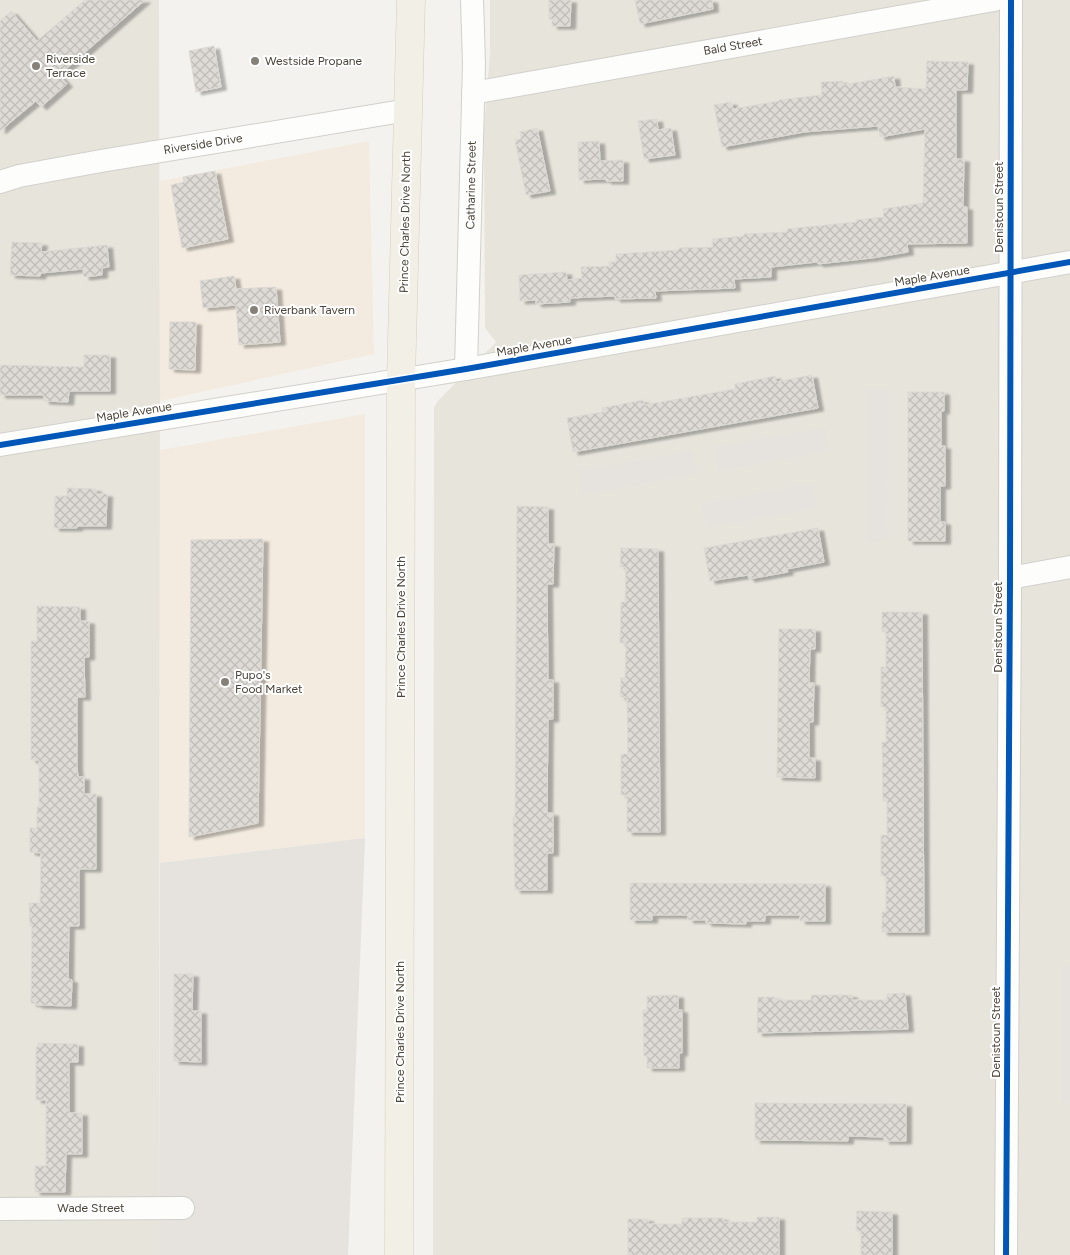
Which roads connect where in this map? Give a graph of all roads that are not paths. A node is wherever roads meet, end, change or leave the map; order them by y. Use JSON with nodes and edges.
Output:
{"nodes":[{"id":1,"x":411,"y":0,"type":"edge"},
{"id":2,"x":472,"y":0,"type":"edge"},
{"id":3,"x":994,"y":0,"type":"edge"},
{"id":4,"x":1011,"y":0,"type":"edge"},
{"id":5,"x":473,"y":93,"type":"junction"},
{"id":6,"x":408,"y":110,"type":"junction"},
{"id":7,"x":0,"y":182,"type":"edge"},
{"id":8,"x":1070,"y":262,"type":"edge"},
{"id":9,"x":1010,"y":273,"type":"junction"},
{"id":10,"x":466,"y":369,"type":"junction"},
{"id":11,"x":401,"y":379,"type":"junction"},
{"id":12,"x":0,"y":445,"type":"edge"},
{"id":13,"x":1070,"y":567,"type":"edge"},
{"id":14,"x":1010,"y":578,"type":"junction"},
{"id":15,"x":183,"y":1208,"type":"dead end"},
{"id":16,"x":0,"y":1209,"type":"edge"},
{"id":17,"x":399,"y":1255,"type":"edge"},
{"id":18,"x":1006,"y":1255,"type":"edge"}],
"edges":[{"from":1,"to":6,"type":"main road","name":"Prince Charles Drive North"},
{"from":2,"to":5,"type":"street","name":"Catharine Street"},
{"from":3,"to":5,"type":"street","name":"Bald Street"},
{"from":4,"to":9,"type":"street","name":"Denistoun Street"},
{"from":5,"to":10,"type":"street","name":"Catharine Street"},
{"from":6,"to":7,"type":"street","name":"Riverside Drive"},
{"from":6,"to":11,"type":"main road","name":"Prince Charles Drive North"},
{"from":8,"to":9,"type":"street","name":"Maple Avenue"},
{"from":9,"to":10,"type":"street","name":"Maple Avenue"},
{"from":9,"to":14,"type":"street","name":"Denistoun Street"},
{"from":10,"to":11,"type":"street","name":"Maple Avenue"},
{"from":11,"to":12,"type":"street","name":"Maple Avenue"},
{"from":11,"to":17,"type":"main road","name":"Prince Charles Drive North"},
{"from":13,"to":14,"type":"street"},
{"from":14,"to":18,"type":"street","name":"Denistoun Street"},
{"from":15,"to":16,"type":"street","name":"Wade Street"}]}
